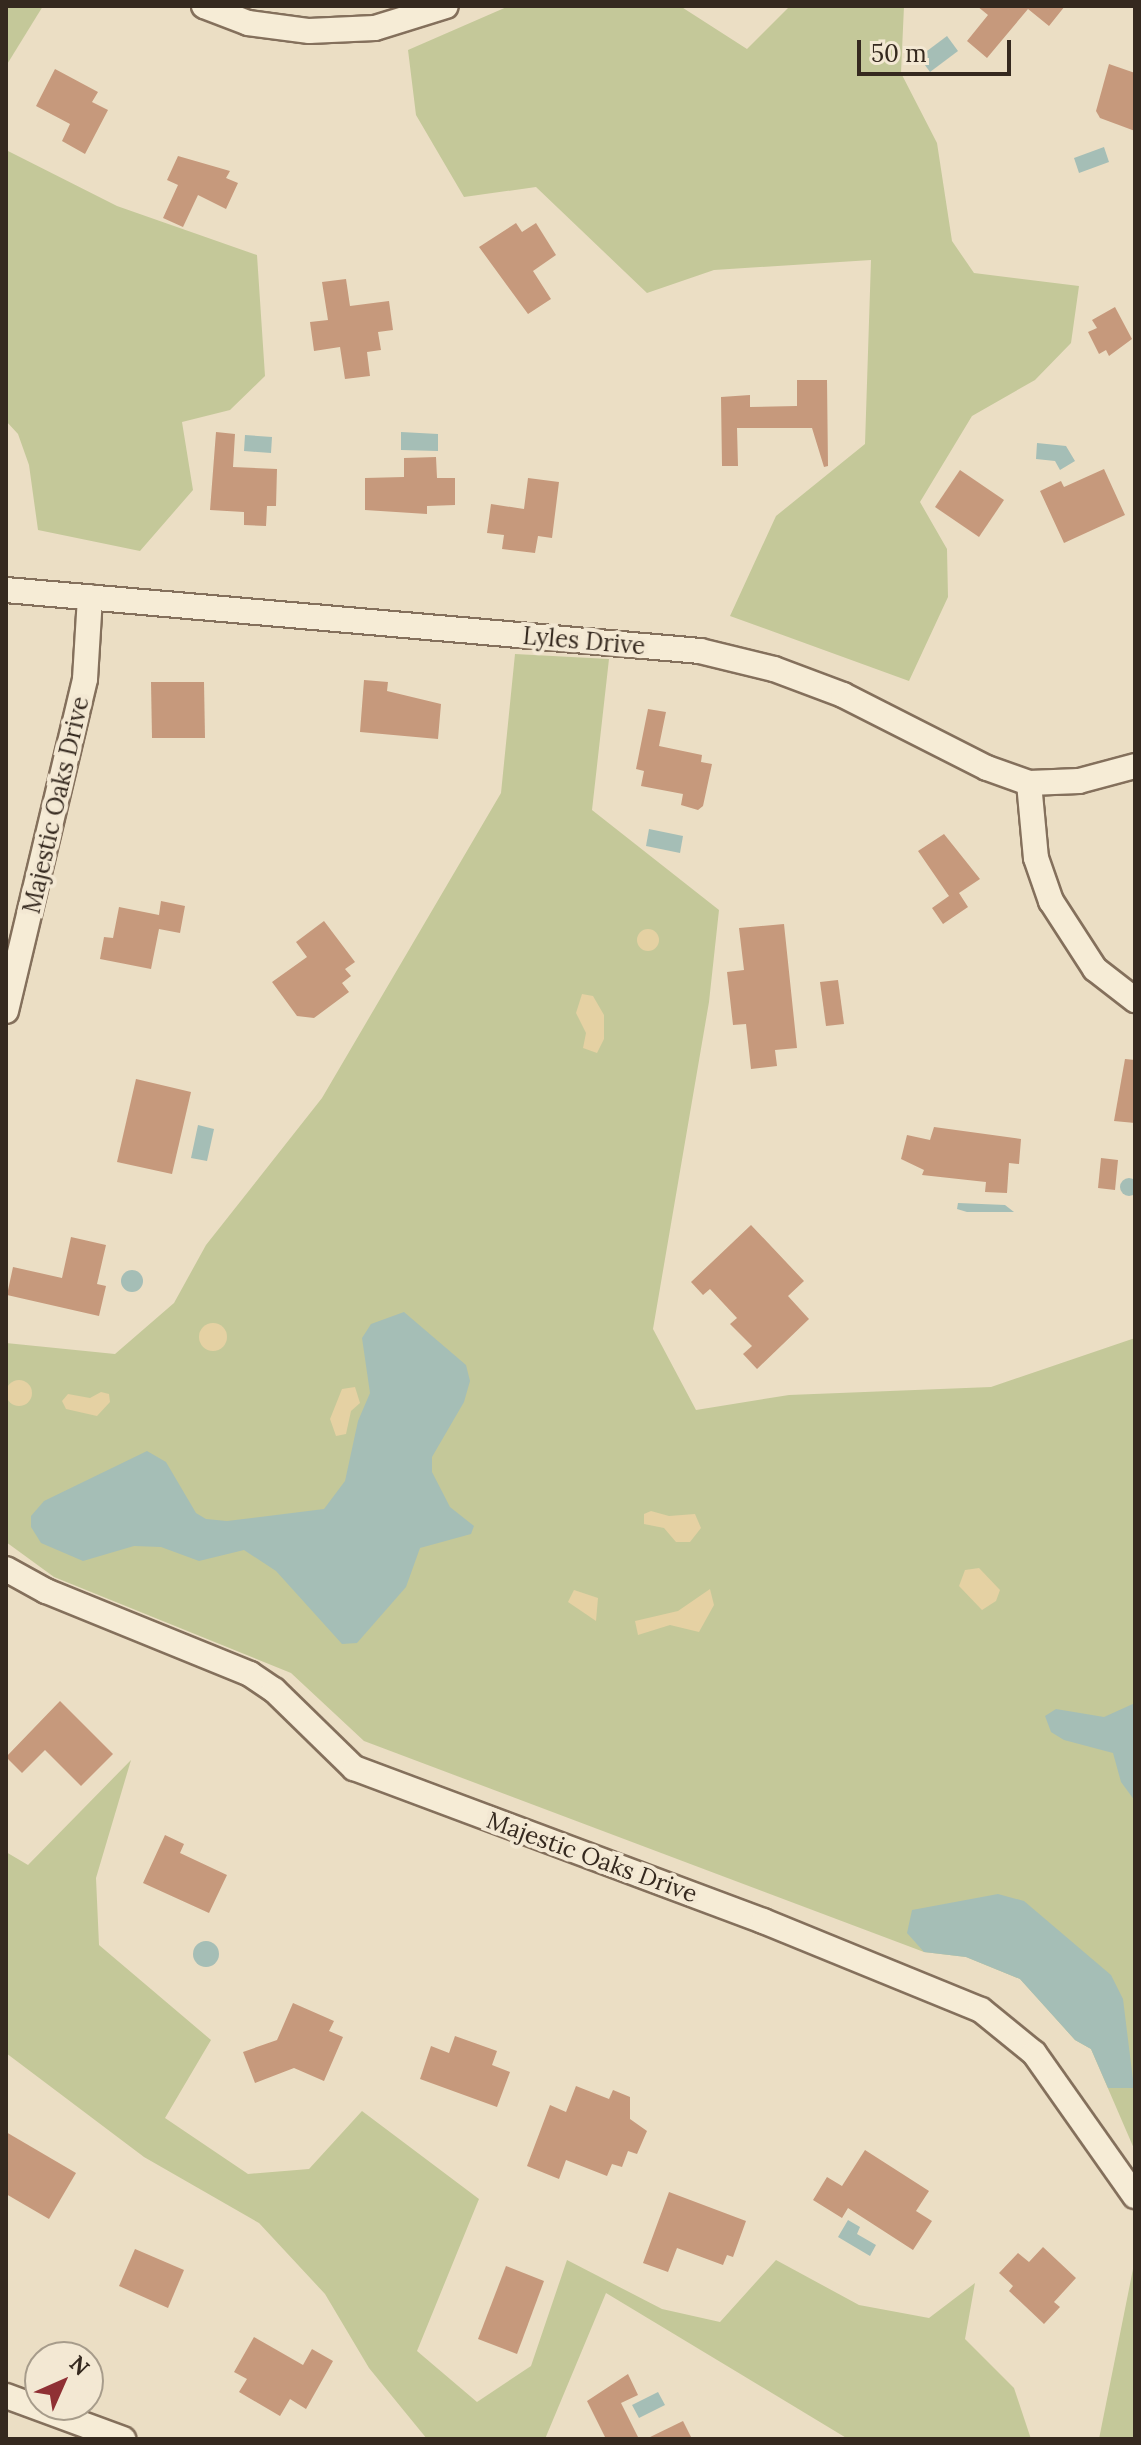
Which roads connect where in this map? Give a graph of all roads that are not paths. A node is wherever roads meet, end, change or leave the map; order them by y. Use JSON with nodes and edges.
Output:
{"nodes":[{"id":1,"x":204,"y":6,"type":"edge"},
{"id":2,"x":446,"y":6,"type":"edge"},
{"id":3,"x":6,"y":590,"type":"edge"},
{"id":4,"x":90,"y":597,"type":"junction"},
{"id":5,"x":1135,"y":766,"type":"edge"},
{"id":6,"x":1029,"y":783,"type":"junction"},
{"id":7,"x":1135,"y":1000,"type":"edge"},
{"id":8,"x":6,"y":1011,"type":"edge"},
{"id":9,"x":6,"y":1569,"type":"edge"},
{"id":10,"x":1135,"y":2196,"type":"edge"},
{"id":11,"x":6,"y":2396,"type":"edge"},
{"id":12,"x":123,"y":2439,"type":"edge"}],
"edges":[{"from":1,"to":2,"type":"street"},
{"from":3,"to":4,"type":"street","name":"Lyles Drive"},
{"from":4,"to":6,"type":"street","name":"Lyles Drive"},
{"from":4,"to":8,"type":"street","name":"Majestic Oaks Drive"},
{"from":5,"to":6,"type":"street","name":"Lyles Drive"},
{"from":6,"to":7,"type":"street"},
{"from":9,"to":10,"type":"street","name":"Majestic Oaks Drive"},
{"from":11,"to":12,"type":"street"}]}
